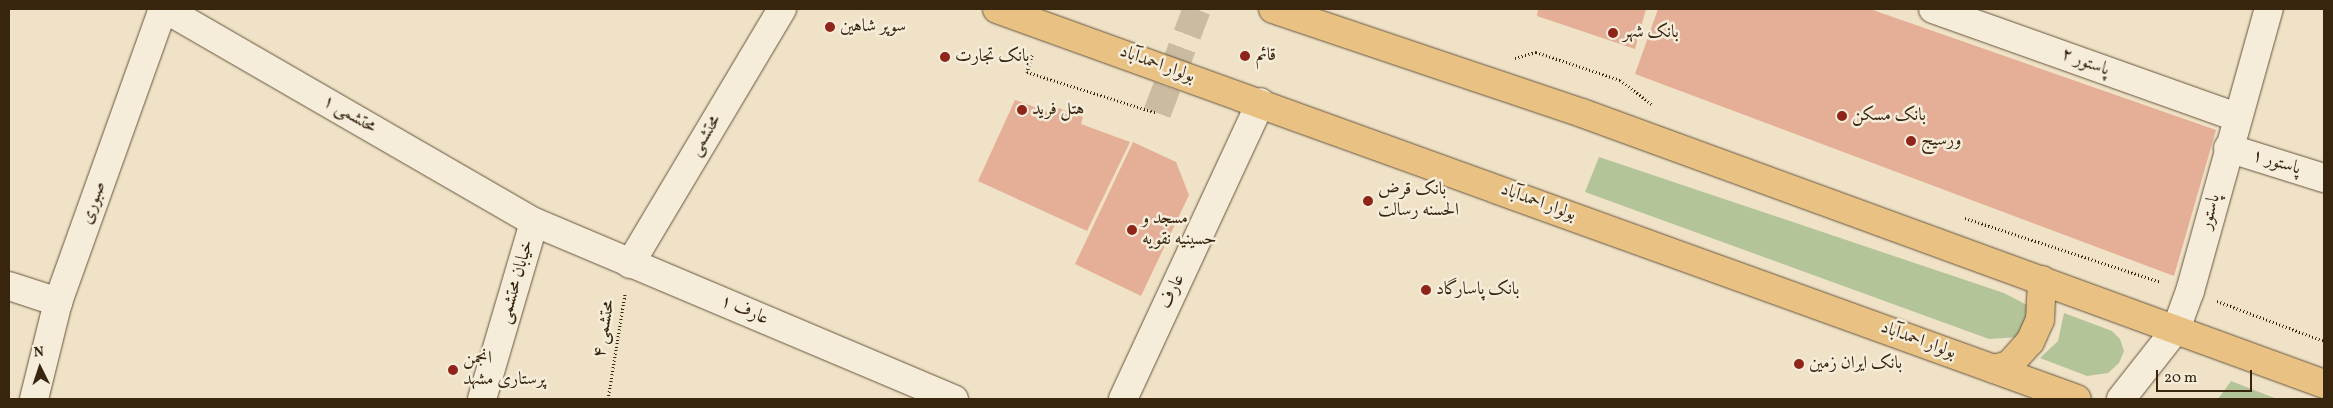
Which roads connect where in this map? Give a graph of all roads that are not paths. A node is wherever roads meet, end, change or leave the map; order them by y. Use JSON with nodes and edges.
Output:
{"nodes":[{"id":1,"x":164,"y":9,"type":"edge"},
{"id":2,"x":782,"y":9,"type":"edge"},
{"id":3,"x":997,"y":9,"type":"edge"},
{"id":4,"x":1273,"y":9,"type":"edge"},
{"id":5,"x":1932,"y":9,"type":"edge"},
{"id":6,"x":2269,"y":9,"type":"edge"},
{"id":7,"x":1261,"y":102,"type":"junction"},
{"id":8,"x":2237,"y":117,"type":"junction"},
{"id":9,"x":2228,"y":148,"type":"junction"},
{"id":10,"x":2324,"y":178,"type":"edge"},
{"id":11,"x":534,"y":222,"type":"junction"},
{"id":12,"x":630,"y":264,"type":"junction"},
{"id":13,"x":2042,"y":280,"type":"junction"},
{"id":14,"x":9,"y":286,"type":"edge"},
{"id":15,"x":58,"y":302,"type":"junction"},
{"id":16,"x":2176,"y":329,"type":"junction"},
{"id":17,"x":1994,"y":369,"type":"junction"},
{"id":18,"x":2324,"y":384,"type":"edge"},
{"id":19,"x":34,"y":399,"type":"edge"},
{"id":20,"x":482,"y":399,"type":"edge"},
{"id":21,"x":954,"y":399,"type":"edge"},
{"id":22,"x":1123,"y":399,"type":"edge"},
{"id":23,"x":2077,"y":399,"type":"edge"},
{"id":24,"x":2121,"y":399,"type":"edge"}],
"edges":[{"from":1,"to":11,"type":"street","name":"محتشمی ۱"},
{"from":1,"to":15,"type":"street","name":"صبوری"},
{"from":2,"to":12,"type":"street","name":"محتشمی"},
{"from":3,"to":7,"type":"main road","name":"بولوار احمدآباد"},
{"from":4,"to":13,"type":"main road"},
{"from":5,"to":8,"type":"street","name":"پاستور ۲"},
{"from":6,"to":8,"type":"street","name":"پاستور"},
{"from":7,"to":17,"type":"main road","name":"بولوار احمدآباد"},
{"from":7,"to":22,"type":"street","name":"عارف"},
{"from":8,"to":9,"type":"street","name":"پاستور"},
{"from":9,"to":10,"type":"street","name":"پاستور ۱"},
{"from":9,"to":16,"type":"street","name":"پاستور"},
{"from":11,"to":12,"type":"street","name":"عارف ۱"},
{"from":11,"to":20,"type":"street","name":"خیابان محتشمی"},
{"from":12,"to":21,"type":"street","name":"عارف ۱"},
{"from":13,"to":16,"type":"main road"},
{"from":13,"to":17,"type":"main road"},
{"from":14,"to":15,"type":"street"},
{"from":15,"to":19,"type":"street","name":"صبوری"},
{"from":16,"to":18,"type":"main road"},
{"from":16,"to":24,"type":"street","name":"پاستور"},
{"from":17,"to":23,"type":"main road","name":"بولوار احمدآباد"}]}
